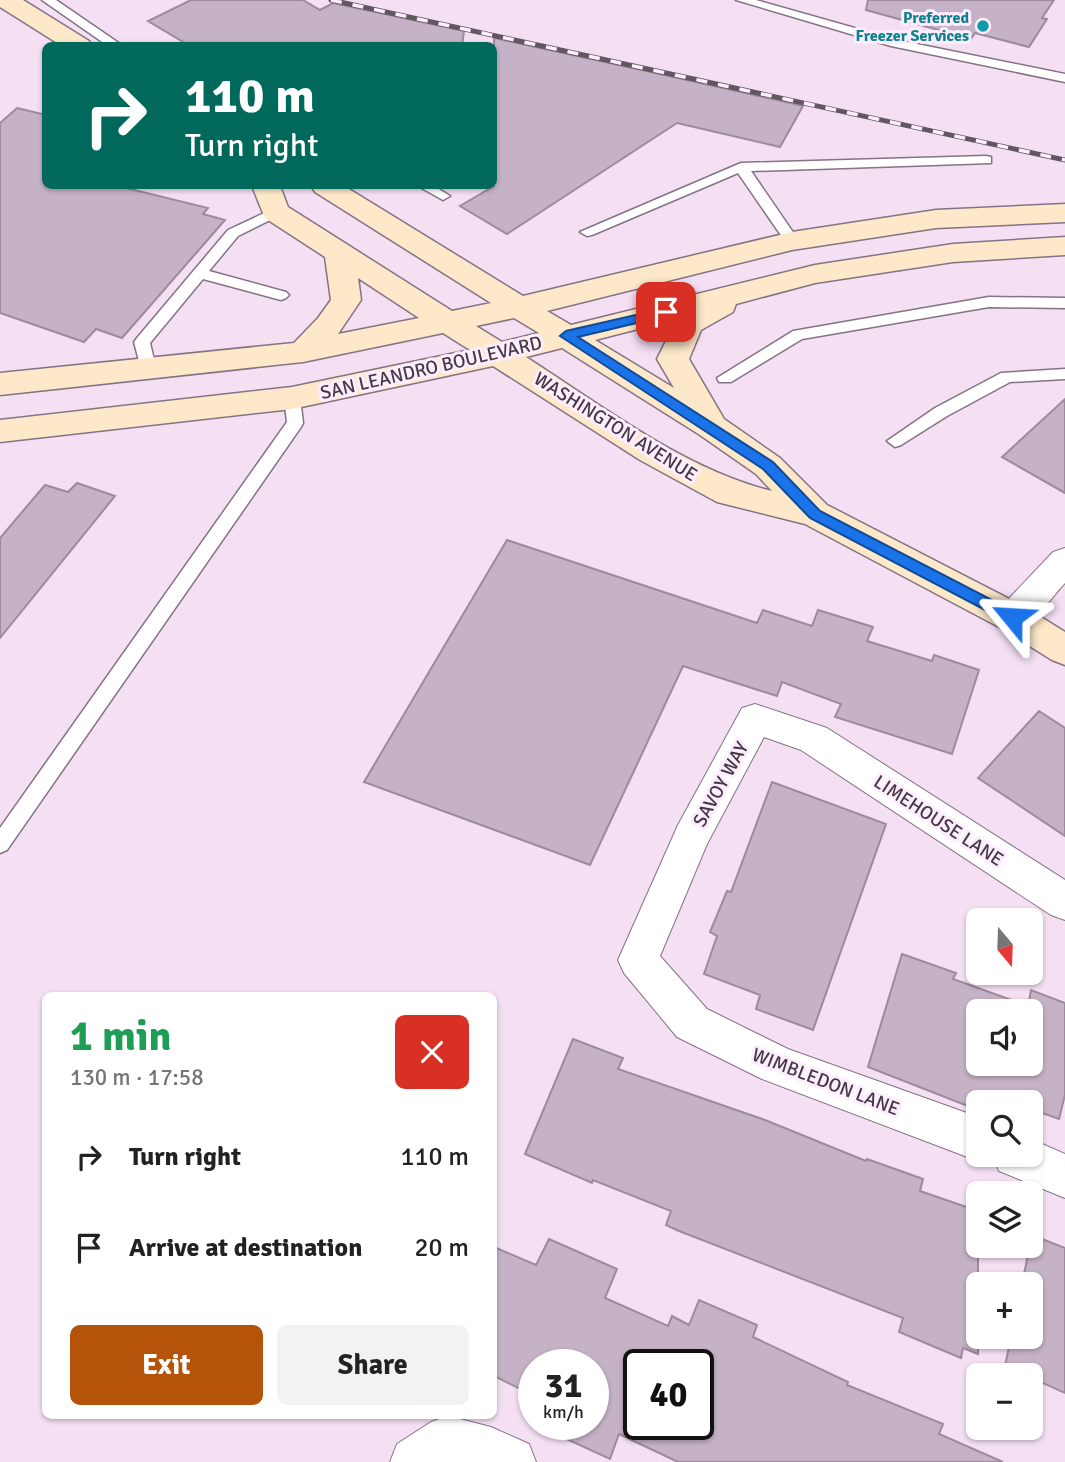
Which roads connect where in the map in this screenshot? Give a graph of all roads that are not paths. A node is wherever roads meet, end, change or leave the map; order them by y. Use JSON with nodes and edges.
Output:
{"nodes":[{"id":1,"x":6,"y":0,"type":"edge"},
{"id":2,"x":48,"y":0,"type":"edge"},
{"id":3,"x":742,"y":0,"type":"edge"},
{"id":4,"x":74,"y":42,"type":"edge"},
{"id":5,"x":111,"y":42,"type":"edge"},
{"id":6,"x":1065,"y":78,"type":"edge"},
{"id":7,"x":986,"y":160,"type":"dead end"},
{"id":8,"x":741,"y":167,"type":"junction"},
{"id":9,"x":329,"y":189,"type":"edge"},
{"id":10,"x":430,"y":189,"type":"edge"},
{"id":11,"x":443,"y":196,"type":"dead end"},
{"id":12,"x":271,"y":199,"type":"edge"},
{"id":13,"x":1065,"y":214,"type":"edge"},
{"id":14,"x":587,"y":232,"type":"dead end"},
{"id":15,"x":792,"y":242,"type":"junction"},
{"id":16,"x":1065,"y":246,"type":"edge"},
{"id":17,"x":339,"y":253,"type":"junction"},
{"id":18,"x":200,"y":273,"type":"junction"},
{"id":19,"x":744,"y":292,"type":"junction"},
{"id":20,"x":281,"y":295,"type":"dead end"},
{"id":21,"x":1065,"y":303,"type":"edge"},
{"id":22,"x":519,"y":306,"type":"junction"},
{"id":23,"x":449,"y":322,"type":"junction"},
{"id":24,"x":566,"y":336,"type":"junction"},
{"id":25,"x":303,"y":352,"type":"junction"},
{"id":26,"x":498,"y":353,"type":"junction"},
{"id":27,"x":148,"y":368,"type":"junction"},
{"id":28,"x":1065,"y":374,"type":"edge"},
{"id":29,"x":725,"y":378,"type":"dead end"},
{"id":30,"x":0,"y":384,"type":"edge"},
{"id":31,"x":292,"y":398,"type":"junction"},
{"id":32,"x":712,"y":427,"type":"junction"},
{"id":33,"x":0,"y":431,"type":"edge"},
{"id":34,"x":895,"y":441,"type":"dead end"},
{"id":35,"x":815,"y":514,"type":"junction"},
{"id":36,"x":1065,"y":561,"type":"edge"},
{"id":37,"x":1012,"y":617,"type":"junction"},
{"id":38,"x":1065,"y":650,"type":"edge"},
{"id":39,"x":814,"y":739,"type":"joint"},
{"id":40,"x":0,"y":844,"type":"edge"},
{"id":41,"x":1065,"y":902,"type":"edge"},
{"id":42,"x":659,"y":904,"type":"joint"},
{"id":43,"x":966,"y":1135,"type":"edge"},
{"id":44,"x":1043,"y":1167,"type":"edge"},
{"id":45,"x":1065,"y":1176,"type":"edge"},
{"id":46,"x":415,"y":1462,"type":"edge"},
{"id":47,"x":511,"y":1462,"type":"edge"}],
"edges":[{"from":1,"to":4,"type":"main road"},
{"from":2,"to":5,"type":"lane"},
{"from":3,"to":6,"type":"lane"},
{"from":7,"to":8,"type":"lane"},
{"from":8,"to":14,"type":"lane"},
{"from":8,"to":15,"type":"lane"},
{"from":9,"to":22,"type":"main road","name":"WASHINGTON AVENUE"},
{"from":10,"to":11,"type":"lane"},
{"from":12,"to":17,"type":"main road","name":"WASHINGTON AVENUE"},
{"from":12,"to":18,"type":"lane"},
{"from":13,"to":15,"type":"main road","name":"SAN LEANDRO BOULEVARD"},
{"from":15,"to":22,"type":"main road","name":"SAN LEANDRO BOULEVARD"},
{"from":16,"to":19,"type":"main road","name":"SAN LEANDRO BOULEVARD"},
{"from":17,"to":23,"type":"main road","name":"WASHINGTON AVENUE"},
{"from":17,"to":25,"type":"main road"},
{"from":18,"to":20,"type":"lane"},
{"from":18,"to":27,"type":"lane"},
{"from":19,"to":24,"type":"main road","name":"SAN LEANDRO BOULEVARD"},
{"from":19,"to":32,"type":"main road"},
{"from":21,"to":29,"type":"lane"},
{"from":22,"to":23,"type":"main road","name":"SAN LEANDRO BOULEVARD"},
{"from":22,"to":24,"type":"main road","name":"WASHINGTON AVENUE"},
{"from":23,"to":25,"type":"main road","name":"SAN LEANDRO BOULEVARD"},
{"from":23,"to":26,"type":"main road","name":"WASHINGTON AVENUE"},
{"from":24,"to":26,"type":"main road","name":"SAN LEANDRO BOULEVARD"},
{"from":24,"to":32,"type":"main road","name":"WASHINGTON AVENUE"},
{"from":25,"to":27,"type":"main road","name":"SAN LEANDRO BOULEVARD"},
{"from":26,"to":31,"type":"main road","name":"SAN LEANDRO BOULEVARD"},
{"from":26,"to":35,"type":"main road","name":"WASHINGTON AVENUE"},
{"from":27,"to":30,"type":"main road","name":"SAN LEANDRO BOULEVARD"},
{"from":28,"to":34,"type":"lane"},
{"from":31,"to":33,"type":"main road","name":"SAN LEANDRO BOULEVARD"},
{"from":31,"to":40,"type":"lane"},
{"from":32,"to":35,"type":"main road","name":"WASHINGTON AVENUE"},
{"from":35,"to":37,"type":"main road","name":"WASHINGTON AVENUE"},
{"from":36,"to":37,"type":"street"},
{"from":37,"to":38,"type":"main road","name":"WASHINGTON AVENUE"},
{"from":39,"to":41,"type":"street","name":"LIMEHOUSE LANE"},
{"from":39,"to":42,"type":"street","name":"SAVOY WAY"},
{"from":42,"to":43,"type":"street","name":"WIMBLEDON LANE"},
{"from":44,"to":45,"type":"street"},
{"from":46,"to":47,"type":"street"}]}
